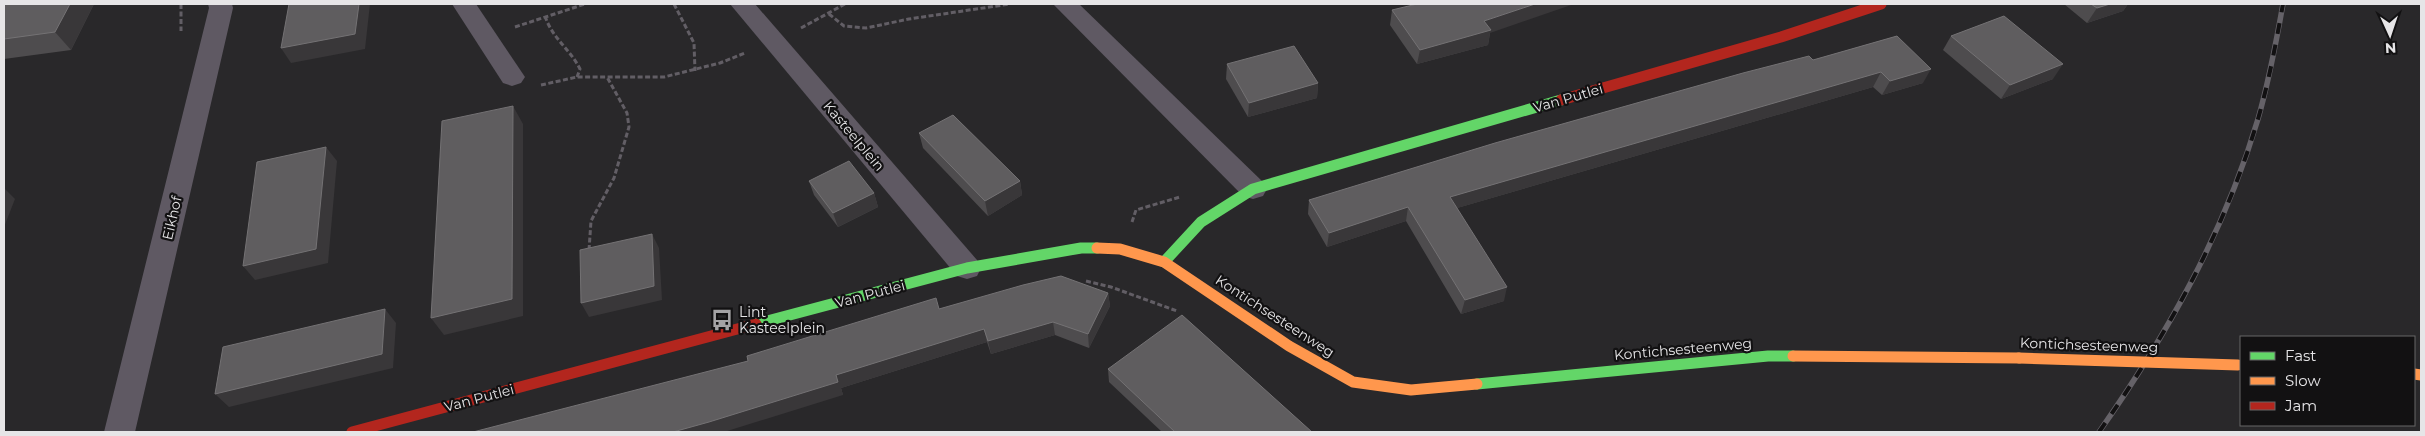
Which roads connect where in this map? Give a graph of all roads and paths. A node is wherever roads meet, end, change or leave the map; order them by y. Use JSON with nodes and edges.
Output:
{"nodes":[{"id":1,"x":220,"y":4,"type":"edge"},
{"id":2,"x":464,"y":4,"type":"edge"},
{"id":3,"x":586,"y":4,"type":"edge"},
{"id":4,"x":674,"y":4,"type":"edge"},
{"id":5,"x":742,"y":4,"type":"edge"},
{"id":6,"x":845,"y":4,"type":"edge"},
{"id":7,"x":1010,"y":4,"type":"edge"},
{"id":8,"x":1065,"y":4,"type":"edge"},
{"id":9,"x":1881,"y":4,"type":"edge"},
{"id":10,"x":829,"y":14,"type":"junction"},
{"id":11,"x":545,"y":16,"type":"junction"},
{"id":12,"x":486,"y":37,"type":"junction"},
{"id":13,"x":774,"y":42,"type":"junction"},
{"id":14,"x":694,"y":71,"type":"junction"},
{"id":15,"x":512,"y":77,"type":"joint"},
{"id":16,"x":577,"y":77,"type":"junction"},
{"id":17,"x":607,"y":77,"type":"junction"},
{"id":18,"x":1253,"y":189,"type":"junction"},
{"id":19,"x":589,"y":256,"type":"edge"},
{"id":20,"x":1164,"y":262,"type":"junction"},
{"id":21,"x":967,"y":268,"type":"junction"},
{"id":22,"x":2240,"y":365,"type":"edge"},
{"id":23,"x":119,"y":432,"type":"edge"},
{"id":24,"x":352,"y":432,"type":"edge"}],
"edges":[{"from":1,"to":23,"type":"street","name":"Eikhof"},
{"from":2,"to":12,"type":"street"},
{"from":3,"to":11,"type":"path"},
{"from":4,"to":14,"type":"path"},
{"from":5,"to":13,"type":"street","name":"Kasteelplein"},
{"from":6,"to":10,"type":"path"},
{"from":7,"to":10,"type":"path"},
{"from":8,"to":18,"type":"street"},
{"from":9,"to":18,"type":"street","name":"Van Putlei"},
{"from":10,"to":13,"type":"path"},
{"from":11,"to":12,"type":"path"},
{"from":11,"to":16,"type":"path"},
{"from":12,"to":15,"type":"street"},
{"from":13,"to":14,"type":"path"},
{"from":13,"to":21,"type":"street","name":"Kasteelplein"},
{"from":14,"to":17,"type":"path"},
{"from":15,"to":16,"type":"path"},
{"from":16,"to":17,"type":"path"},
{"from":17,"to":19,"type":"path"},
{"from":18,"to":20,"type":"street","name":"Van Putlei"},
{"from":20,"to":21,"type":"street","name":"Van Putlei"},
{"from":20,"to":22,"type":"street","name":"Kontichsesteenweg","bridge":true},
{"from":21,"to":24,"type":"street","name":"Van Putlei"}]}
